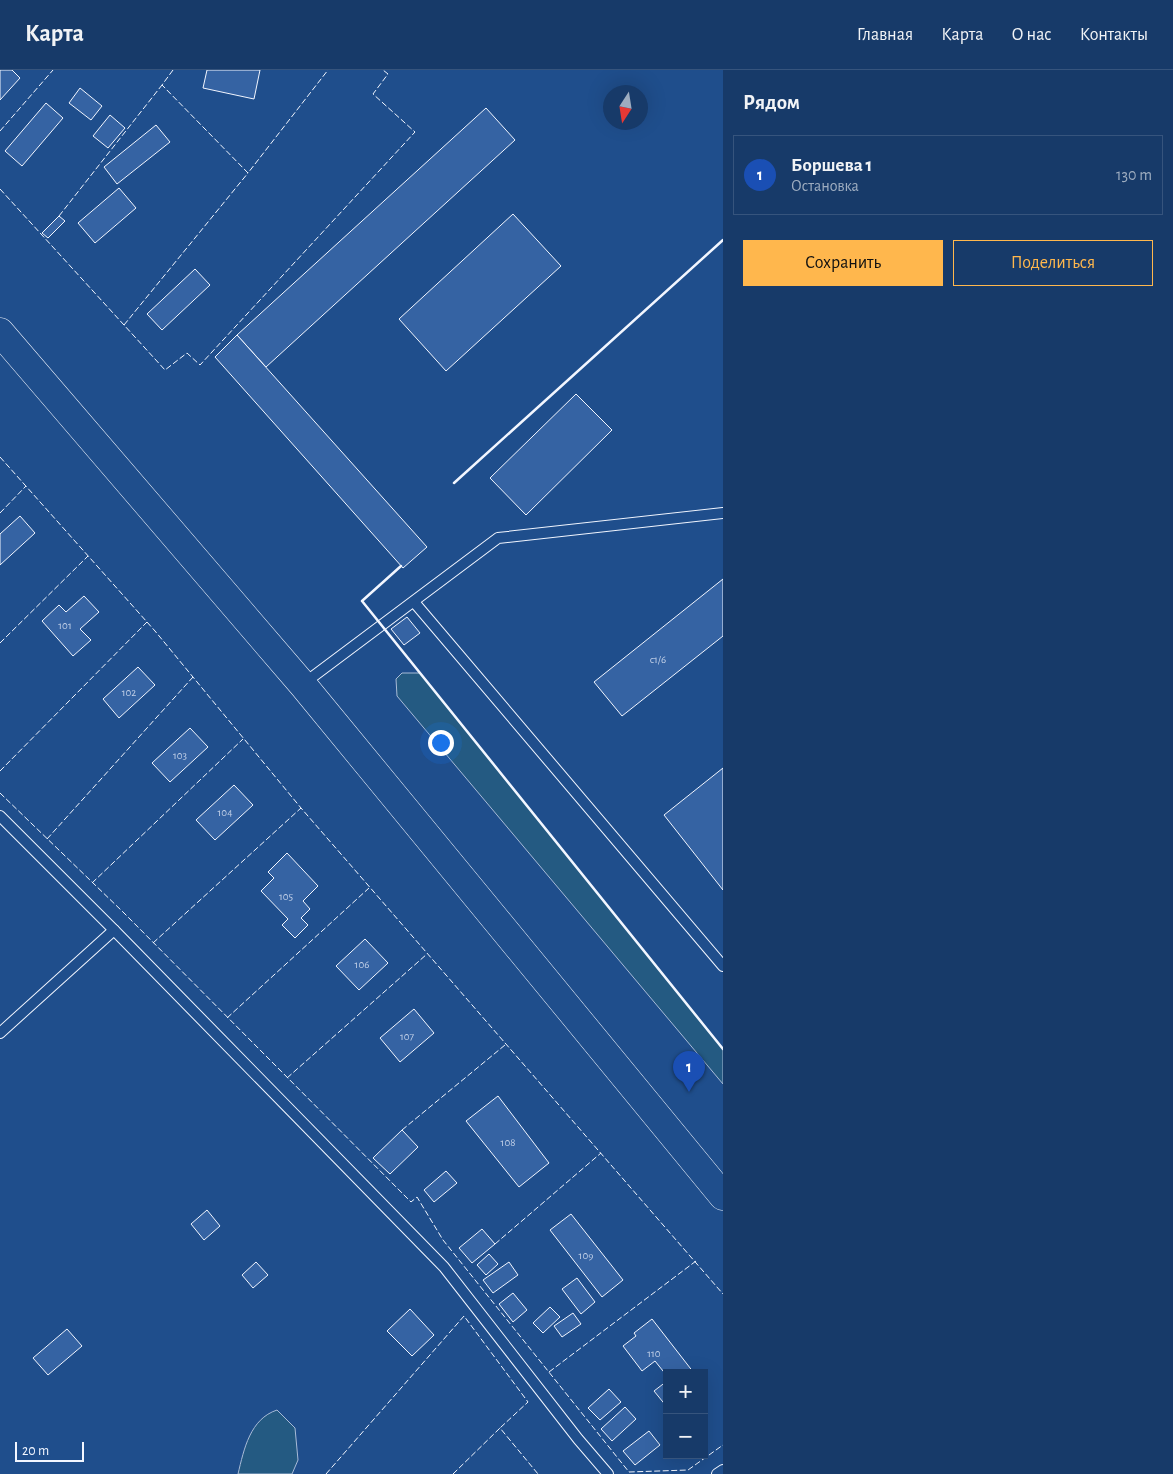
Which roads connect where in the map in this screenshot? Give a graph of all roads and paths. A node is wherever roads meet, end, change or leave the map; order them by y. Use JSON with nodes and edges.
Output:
{"nodes":[{"id":1,"x":0,"y":332,"type":"edge"},
{"id":2,"x":723,"y":513,"type":"edge"},
{"id":3,"x":414,"y":602,"type":"junction"},
{"id":4,"x":303,"y":685,"type":"junction"},
{"id":5,"x":0,"y":816,"type":"edge"},
{"id":6,"x":114,"y":930,"type":"junction"},
{"id":7,"x":723,"y":966,"type":"edge"},
{"id":8,"x":0,"y":1033,"type":"edge"},
{"id":9,"x":723,"y":1196,"type":"edge"},
{"id":10,"x":723,"y":1470,"type":"edge"},
{"id":11,"x":608,"y":1474,"type":"edge"},
{"id":12,"x":717,"y":1474,"type":"edge"}],
"edges":[{"from":1,"to":4,"type":"main road"},
{"from":2,"to":3,"type":"lane"},
{"from":3,"to":4,"type":"lane"},
{"from":3,"to":7,"type":"lane"},
{"from":4,"to":9,"type":"main road"},
{"from":5,"to":6,"type":"lane"},
{"from":6,"to":8,"type":"lane"},
{"from":6,"to":11,"type":"lane"},
{"from":10,"to":12,"type":"lane"}]}
